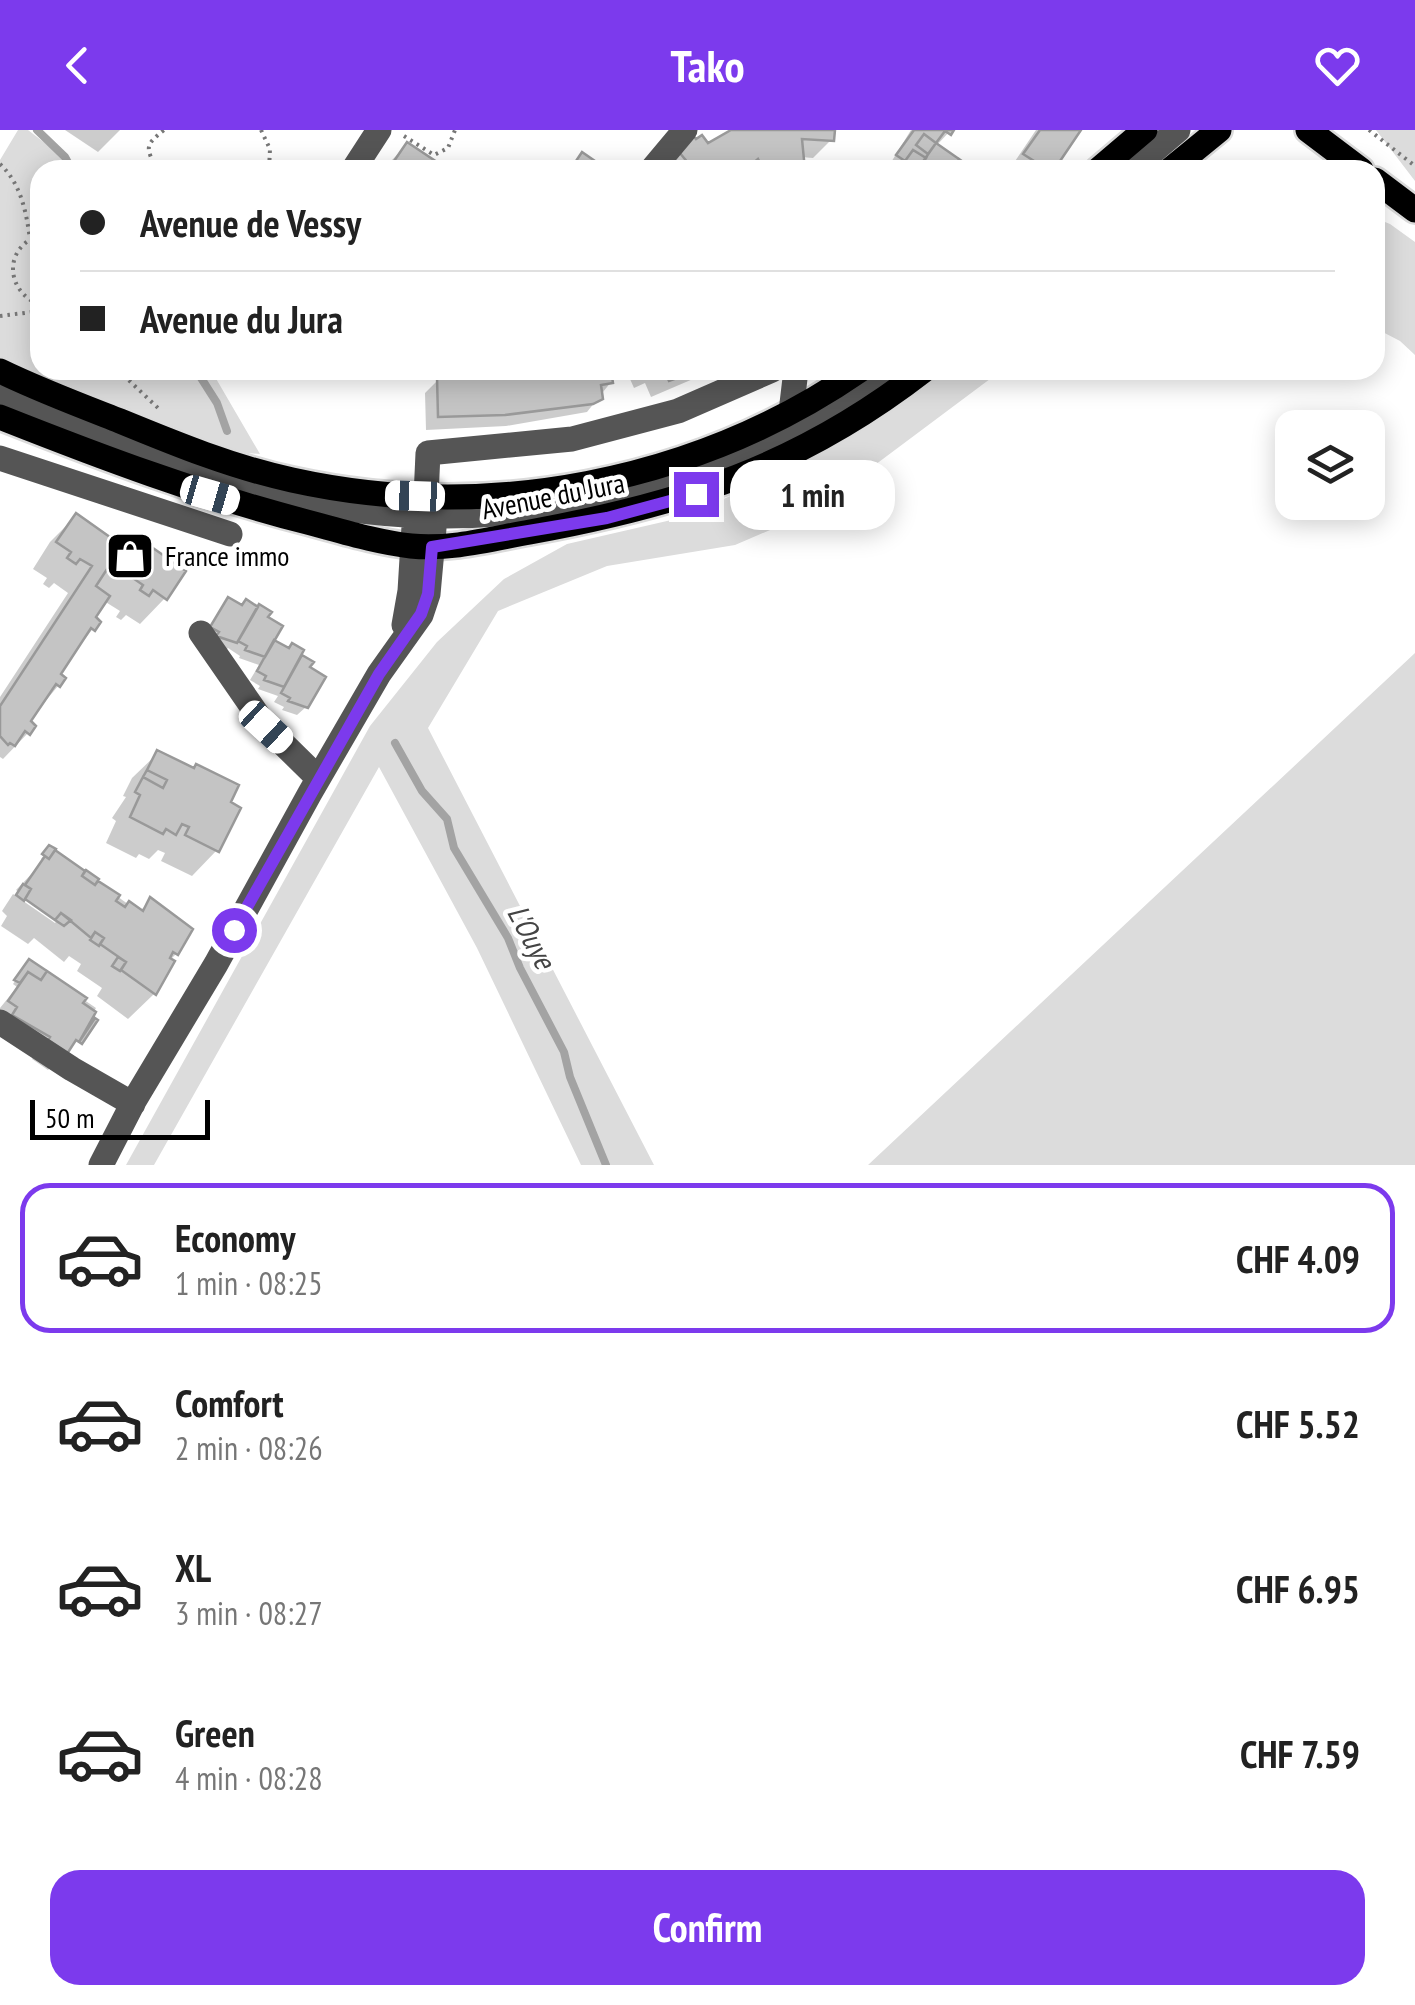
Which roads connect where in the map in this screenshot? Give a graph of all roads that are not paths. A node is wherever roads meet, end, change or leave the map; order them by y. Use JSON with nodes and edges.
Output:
{"nodes":[{"id":1,"x":685,"y":130,"type":"edge"},
{"id":2,"x":1145,"y":130,"type":"edge"},
{"id":3,"x":1178,"y":130,"type":"edge"},
{"id":4,"x":1218,"y":130,"type":"edge"},
{"id":5,"x":1308,"y":130,"type":"edge"},
{"id":6,"x":390,"y":131,"type":"edge"},
{"id":7,"x":362,"y":160,"type":"edge"},
{"id":8,"x":660,"y":160,"type":"edge"},
{"id":9,"x":1110,"y":160,"type":"edge"},
{"id":10,"x":1142,"y":160,"type":"edge"},
{"id":11,"x":1182,"y":160,"type":"edge"},
{"id":12,"x":1348,"y":160,"type":"edge"},
{"id":13,"x":1385,"y":188,"type":"edge"},
{"id":14,"x":1415,"y":210,"type":"edge"},
{"id":15,"x":0,"y":371,"type":"edge"},
{"id":16,"x":749,"y":380,"type":"edge"},
{"id":17,"x":795,"y":380,"type":"edge"},
{"id":18,"x":844,"y":380,"type":"edge"},
{"id":19,"x":876,"y":380,"type":"edge"},
{"id":20,"x":910,"y":380,"type":"edge"},
{"id":21,"x":0,"y":396,"type":"edge"},
{"id":22,"x":791,"y":412,"type":"junction"},
{"id":23,"x":0,"y":417,"type":"edge"},
{"id":24,"x":0,"y":458,"type":"edge"},
{"id":25,"x":425,"y":504,"type":"junction"},
{"id":26,"x":230,"y":534,"type":"dead end"},
{"id":27,"x":422,"y":546,"type":"junction"},
{"id":28,"x":201,"y":633,"type":"dead end"},
{"id":29,"x":318,"y":778,"type":"junction"},
{"id":30,"x":0,"y":1022,"type":"edge"},
{"id":31,"x":133,"y":1104,"type":"junction"},
{"id":32,"x":101,"y":1165,"type":"edge"}],
"edges":[{"from":1,"to":8,"type":"street"},
{"from":2,"to":9,"type":"main road"},
{"from":3,"to":10,"type":"street"},
{"from":4,"to":11,"type":"main road"},
{"from":5,"to":12,"type":"main road"},
{"from":6,"to":7,"type":"street"},
{"from":13,"to":14,"type":"main road"},
{"from":15,"to":25,"type":"main road","name":"Avenue du Jura"},
{"from":16,"to":25,"type":"street"},
{"from":17,"to":22,"type":"street"},
{"from":18,"to":22,"type":"main road","name":"Avenue du Jura"},
{"from":19,"to":25,"type":"street"},
{"from":20,"to":27,"type":"main road","name":"Avenue du Jura"},
{"from":21,"to":25,"type":"street"},
{"from":22,"to":25,"type":"main road","name":"Avenue du Jura"},
{"from":23,"to":27,"type":"main road","name":"Avenue du Jura"},
{"from":24,"to":26,"type":"street"},
{"from":25,"to":27,"type":"street"},
{"from":27,"to":29,"type":"street"},
{"from":28,"to":29,"type":"street"},
{"from":29,"to":31,"type":"street"},
{"from":30,"to":31,"type":"street"},
{"from":31,"to":32,"type":"street"}]}
